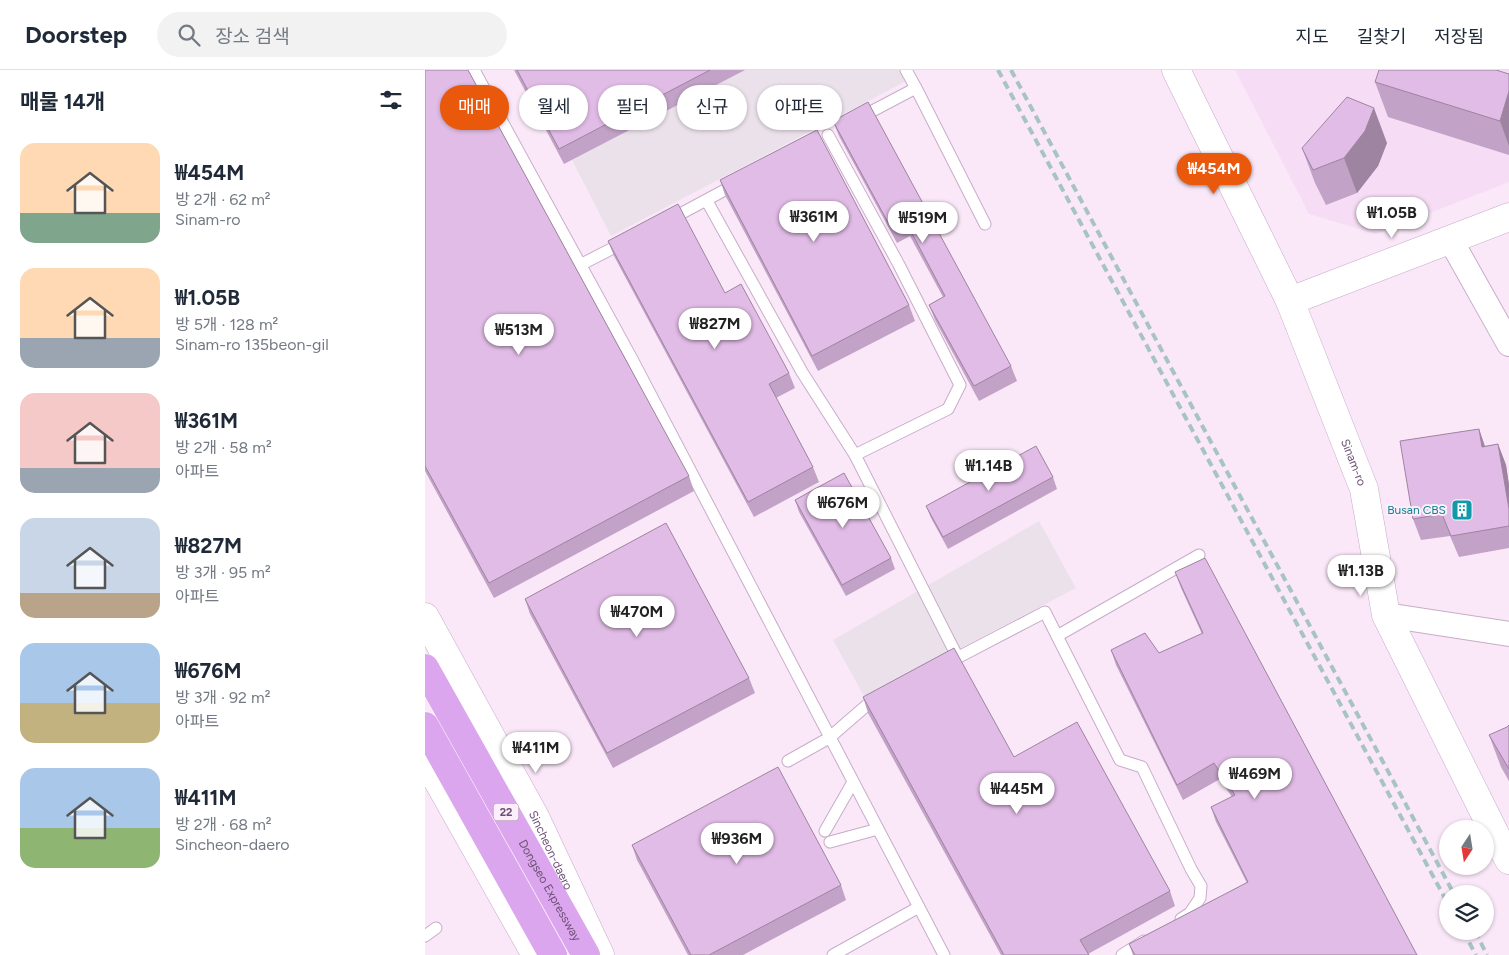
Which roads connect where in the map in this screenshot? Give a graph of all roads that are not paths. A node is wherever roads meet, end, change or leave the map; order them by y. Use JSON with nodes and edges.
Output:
{"nodes":[{"id":1,"x":474,"y":70,"type":"edge"},
{"id":2,"x":907,"y":70,"type":"edge"},
{"id":3,"x":1176,"y":70,"type":"edge"},
{"id":4,"x":916,"y":88,"type":"junction"},
{"id":5,"x":855,"y":121,"type":"edge"},
{"id":6,"x":829,"y":135,"type":"dead end"},
{"id":7,"x":746,"y":179,"type":"edge"},
{"id":8,"x":705,"y":201,"type":"junction"},
{"id":9,"x":1509,"y":217,"type":"edge"},
{"id":10,"x":660,"y":224,"type":"edge"},
{"id":11,"x":985,"y":224,"type":"dead end"},
{"id":12,"x":634,"y":238,"type":"edge"},
{"id":13,"x":1451,"y":239,"type":"junction"},
{"id":14,"x":581,"y":265,"type":"junction"},
{"id":15,"x":1290,"y":300,"type":"junction"},
{"id":16,"x":1509,"y":344,"type":"edge"},
{"id":17,"x":855,"y":455,"type":"junction"},
{"id":18,"x":1199,"y":555,"type":"dead end"},
{"id":19,"x":1386,"y":615,"type":"junction"},
{"id":20,"x":425,"y":617,"type":"edge"},
{"id":21,"x":1509,"y":634,"type":"edge"},
{"id":22,"x":1057,"y":636,"type":"junction"},
{"id":23,"x":958,"y":658,"type":"junction"},
{"id":24,"x":941,"y":666,"type":"edge"},
{"id":25,"x":425,"y":668,"type":"edge"},
{"id":26,"x":892,"y":692,"type":"edge"},
{"id":27,"x":425,"y":726,"type":"edge"},
{"id":28,"x":829,"y":738,"type":"junction"},
{"id":29,"x":425,"y":758,"type":"edge"},
{"id":30,"x":788,"y":761,"type":"dead end"},
{"id":31,"x":853,"y":782,"type":"junction"},
{"id":32,"x":878,"y":829,"type":"junction"},
{"id":33,"x":825,"y":831,"type":"dead end"},
{"id":34,"x":830,"y":842,"type":"dead end"},
{"id":35,"x":1509,"y":860,"type":"edge"},
{"id":36,"x":919,"y":907,"type":"junction"},
{"id":37,"x":1175,"y":923,"type":"edge"},
{"id":38,"x":436,"y":928,"type":"dead end"},
{"id":39,"x":425,"y":936,"type":"edge"},
{"id":40,"x":1152,"y":936,"type":"edge"},
{"id":41,"x":536,"y":955,"type":"edge"},
{"id":42,"x":553,"y":955,"type":"edge"},
{"id":43,"x":586,"y":955,"type":"edge"},
{"id":44,"x":600,"y":955,"type":"edge"},
{"id":45,"x":833,"y":955,"type":"edge"},
{"id":46,"x":944,"y":955,"type":"edge"},
{"id":47,"x":1122,"y":955,"type":"edge"}],
"edges":[{"from":1,"to":14,"type":"lane"},
{"from":2,"to":4,"type":"lane"},
{"from":3,"to":15,"type":"main road","name":"Sinam-ro"},
{"from":4,"to":5,"type":"lane"},
{"from":4,"to":11,"type":"lane"},
{"from":6,"to":17,"type":"lane"},
{"from":7,"to":8,"type":"lane"},
{"from":8,"to":10,"type":"lane"},
{"from":8,"to":17,"type":"lane"},
{"from":9,"to":13,"type":"main road"},
{"from":12,"to":14,"type":"lane"},
{"from":13,"to":15,"type":"main road"},
{"from":13,"to":16,"type":"street"},
{"from":14,"to":28,"type":"lane"},
{"from":15,"to":19,"type":"main road","name":"Sinam-ro"},
{"from":17,"to":23,"type":"lane"},
{"from":18,"to":22,"type":"lane"},
{"from":19,"to":21,"type":"street"},
{"from":19,"to":35,"type":"main road","name":"Sinam-ro"},
{"from":20,"to":44,"type":"main road","name":"Sincheon-daero"},
{"from":22,"to":23,"type":"lane"},
{"from":22,"to":37,"type":"lane"},
{"from":23,"to":24,"type":"lane"},
{"from":25,"to":43,"type":"highway","name":"Dongseo Expressway","number":"22"},
{"from":26,"to":28,"type":"lane"},
{"from":27,"to":42,"type":"highway","number":"22"},
{"from":28,"to":30,"type":"lane"},
{"from":28,"to":31,"type":"lane"},
{"from":29,"to":41,"type":"main road"},
{"from":31,"to":32,"type":"lane"},
{"from":31,"to":33,"type":"lane"},
{"from":32,"to":34,"type":"lane"},
{"from":32,"to":36,"type":"lane"},
{"from":36,"to":45,"type":"lane"},
{"from":36,"to":46,"type":"lane"},
{"from":38,"to":39,"type":"lane"},
{"from":40,"to":47,"type":"lane"}]}
